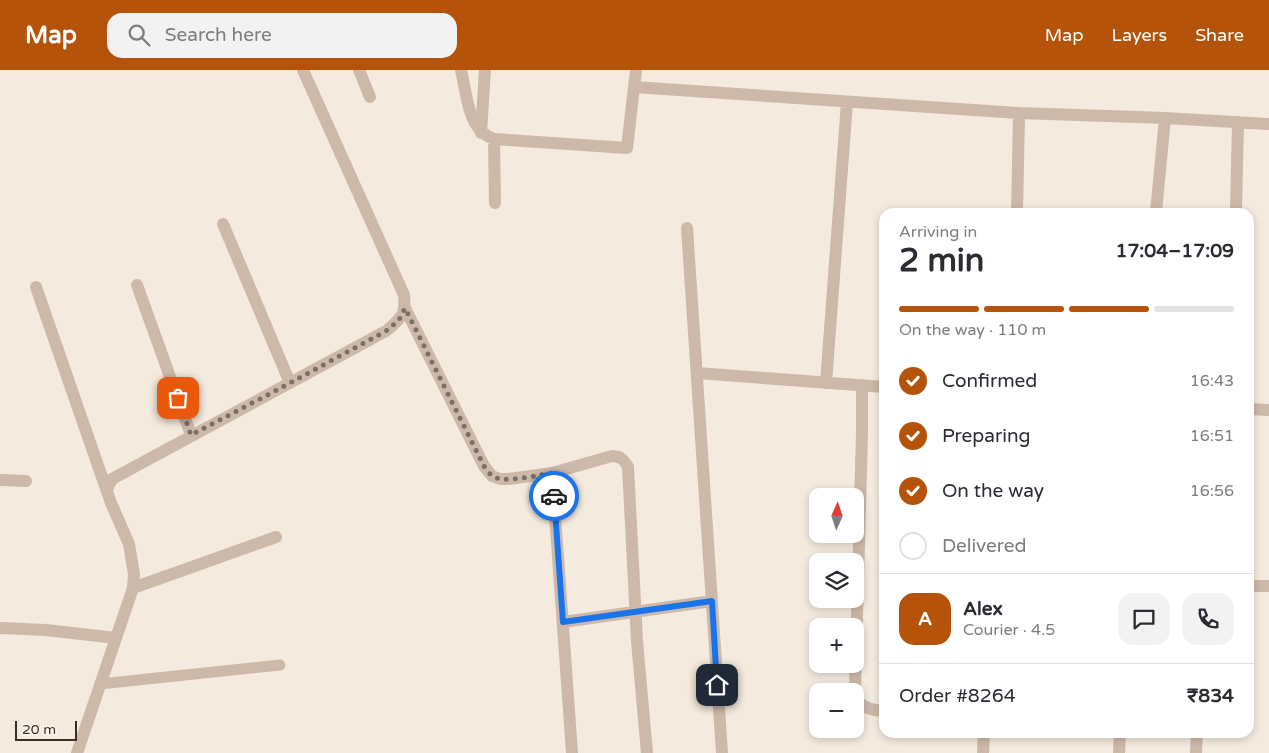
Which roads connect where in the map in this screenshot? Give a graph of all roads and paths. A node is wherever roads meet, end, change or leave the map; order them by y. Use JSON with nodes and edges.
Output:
{"nodes":[{"id":1,"x":303,"y":70,"type":"edge"},
{"id":2,"x":359,"y":70,"type":"edge"},
{"id":3,"x":461,"y":70,"type":"edge"},
{"id":4,"x":485,"y":70,"type":"edge"},
{"id":5,"x":636,"y":70,"type":"edge"},
{"id":6,"x":634,"y":87,"type":"junction"},
{"id":7,"x":370,"y":97,"type":"dead end"},
{"id":8,"x":847,"y":102,"type":"junction"},
{"id":9,"x":1019,"y":113,"type":"junction"},
{"id":10,"x":1164,"y":118,"type":"junction"},
{"id":11,"x":1238,"y":122,"type":"junction"},
{"id":12,"x":1269,"y":124,"type":"edge"},
{"id":13,"x":481,"y":133,"type":"junction"},
{"id":14,"x":494,"y":139,"type":"junction"},
{"id":15,"x":495,"y":203,"type":"dead end"},
{"id":16,"x":1017,"y":208,"type":"edge"},
{"id":17,"x":1156,"y":208,"type":"edge"},
{"id":18,"x":1236,"y":208,"type":"edge"},
{"id":19,"x":223,"y":224,"type":"dead end"},
{"id":20,"x":687,"y":228,"type":"dead end"},
{"id":21,"x":137,"y":284,"type":"dead end"},
{"id":22,"x":36,"y":287,"type":"dead end"},
{"id":23,"x":405,"y":308,"type":"junction"},
{"id":24,"x":697,"y":373,"type":"junction"},
{"id":25,"x":290,"y":383,"type":"junction"},
{"id":26,"x":826,"y":383,"type":"junction"},
{"id":27,"x":862,"y":385,"type":"junction"},
{"id":28,"x":879,"y":387,"type":"edge"},
{"id":29,"x":1254,"y":409,"type":"edge"},
{"id":30,"x":1269,"y":410,"type":"edge"},
{"id":31,"x":191,"y":435,"type":"junction"},
{"id":32,"x":552,"y":473,"type":"junction"},
{"id":33,"x":0,"y":480,"type":"edge"},
{"id":34,"x":26,"y":481,"type":"dead end"},
{"id":35,"x":107,"y":489,"type":"junction"},
{"id":36,"x":276,"y":537,"type":"dead end"},
{"id":37,"x":1254,"y":586,"type":"edge"},
{"id":38,"x":1269,"y":586,"type":"edge"},
{"id":39,"x":133,"y":588,"type":"junction"},
{"id":40,"x":712,"y":601,"type":"junction"},
{"id":41,"x":635,"y":612,"type":"junction"},
{"id":42,"x":563,"y":622,"type":"junction"},
{"id":43,"x":0,"y":628,"type":"edge"},
{"id":44,"x":116,"y":638,"type":"junction"},
{"id":45,"x":280,"y":665,"type":"dead end"},
{"id":46,"x":855,"y":683,"type":"edge"},
{"id":47,"x":100,"y":684,"type":"junction"},
{"id":48,"x":864,"y":707,"type":"edge"},
{"id":49,"x":879,"y":710,"type":"edge"},
{"id":50,"x":984,"y":738,"type":"edge"},
{"id":51,"x":1120,"y":738,"type":"edge"},
{"id":52,"x":1197,"y":738,"type":"edge"},
{"id":53,"x":76,"y":753,"type":"edge"},
{"id":54,"x":572,"y":753,"type":"edge"},
{"id":55,"x":647,"y":753,"type":"edge"},
{"id":56,"x":722,"y":753,"type":"edge"},
{"id":57,"x":984,"y":753,"type":"edge"},
{"id":58,"x":1119,"y":753,"type":"edge"},
{"id":59,"x":1196,"y":753,"type":"edge"}],
"edges":[{"from":1,"to":23,"type":"street"},
{"from":2,"to":7,"type":"street"},
{"from":3,"to":13,"type":"street"},
{"from":4,"to":13,"type":"street"},
{"from":5,"to":6,"type":"street"},
{"from":6,"to":8,"type":"street"},
{"from":6,"to":14,"type":"street"},
{"from":8,"to":9,"type":"street"},
{"from":8,"to":26,"type":"street"},
{"from":9,"to":10,"type":"street"},
{"from":9,"to":16,"type":"street"},
{"from":10,"to":11,"type":"street"},
{"from":10,"to":17,"type":"street"},
{"from":11,"to":12,"type":"street"},
{"from":11,"to":18,"type":"street"},
{"from":13,"to":14,"type":"street"},
{"from":14,"to":15,"type":"street"},
{"from":19,"to":25,"type":"street"},
{"from":20,"to":24,"type":"street"},
{"from":21,"to":31,"type":"street"},
{"from":22,"to":35,"type":"street"},
{"from":23,"to":25,"type":"street"},
{"from":23,"to":32,"type":"street"},
{"from":24,"to":26,"type":"street"},
{"from":24,"to":40,"type":"street"},
{"from":25,"to":31,"type":"street"},
{"from":26,"to":27,"type":"street"},
{"from":27,"to":28,"type":"street"},
{"from":27,"to":46,"type":"street"},
{"from":29,"to":30,"type":"street"},
{"from":31,"to":35,"type":"street"},
{"from":32,"to":41,"type":"street"},
{"from":32,"to":42,"type":"street"},
{"from":33,"to":34,"type":"street"},
{"from":35,"to":39,"type":"street"},
{"from":36,"to":39,"type":"street"},
{"from":37,"to":38,"type":"street"},
{"from":39,"to":44,"type":"street"},
{"from":40,"to":41,"type":"street"},
{"from":40,"to":56,"type":"street"},
{"from":41,"to":42,"type":"street"},
{"from":41,"to":55,"type":"street"},
{"from":42,"to":54,"type":"street"},
{"from":43,"to":44,"type":"street"},
{"from":44,"to":47,"type":"street"},
{"from":45,"to":47,"type":"lane"},
{"from":47,"to":53,"type":"street"},
{"from":48,"to":49,"type":"street"},
{"from":50,"to":57,"type":"street"},
{"from":51,"to":58,"type":"street"},
{"from":52,"to":59,"type":"street"}]}
